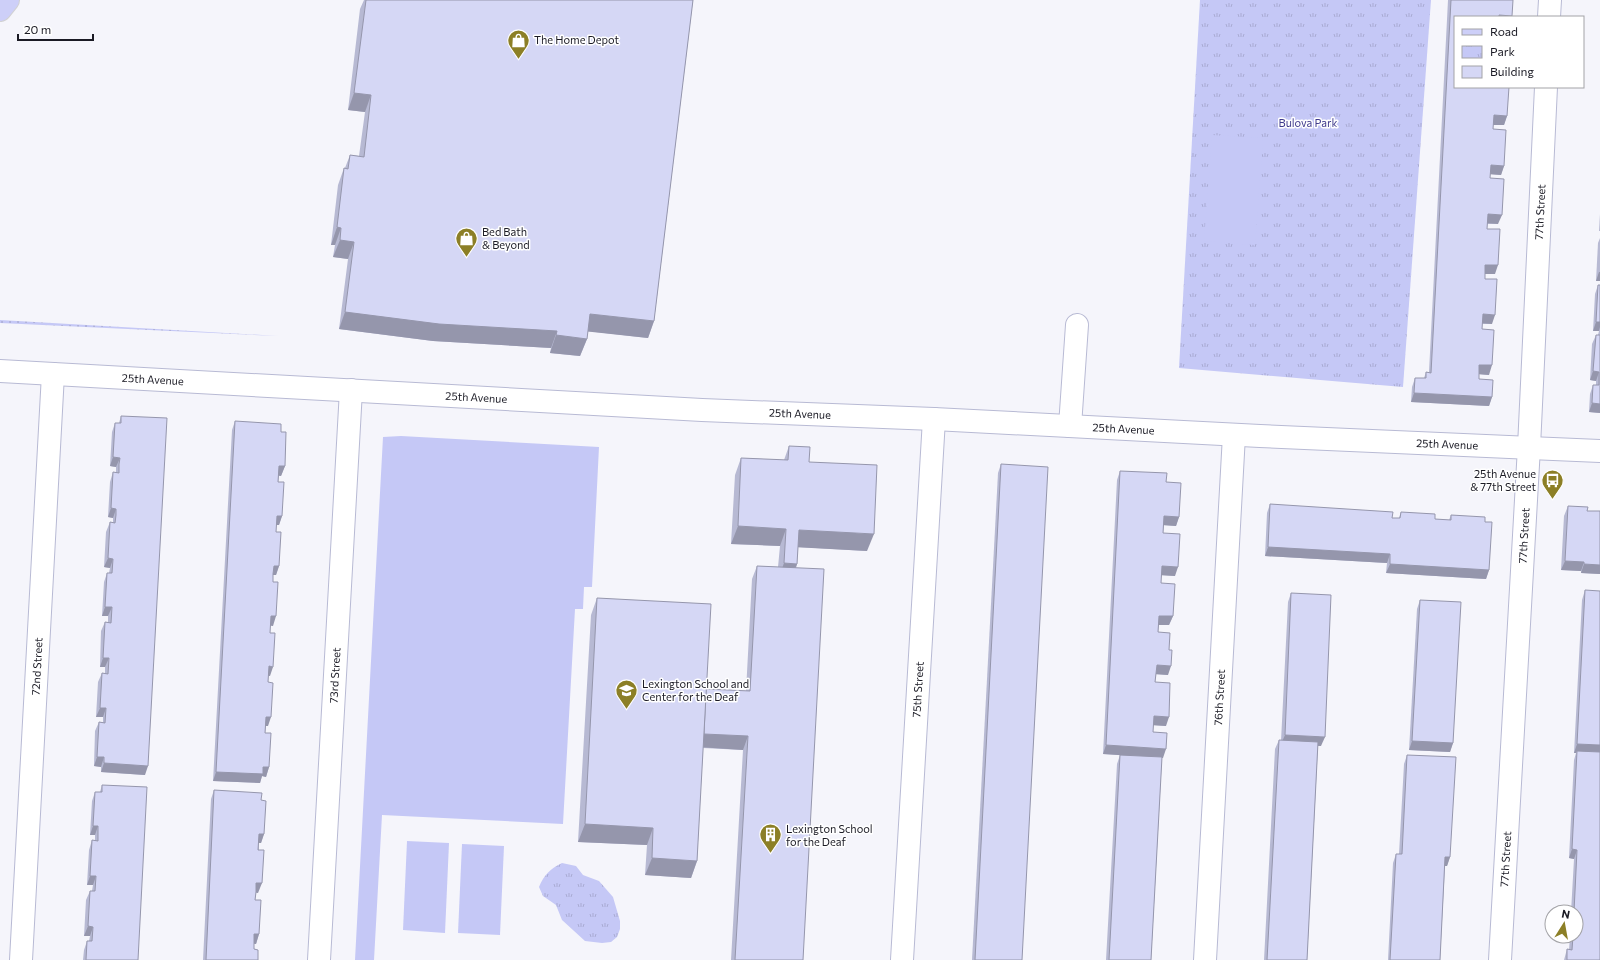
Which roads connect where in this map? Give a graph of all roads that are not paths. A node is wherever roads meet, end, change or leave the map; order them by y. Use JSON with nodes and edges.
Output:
{"nodes":[{"id":1,"x":8,"y":0,"type":"edge"},
{"id":2,"x":1550,"y":0,"type":"edge"},
{"id":3,"x":0,"y":10,"type":"edge"},
{"id":4,"x":1549,"y":16,"type":"edge"},
{"id":5,"x":1546,"y":88,"type":"edge"},
{"id":6,"x":1077,"y":325,"type":"dead end"},
{"id":7,"x":0,"y":371,"type":"edge"},
{"id":8,"x":53,"y":374,"type":"junction"},
{"id":9,"x":351,"y":390,"type":"junction"},
{"id":10,"x":934,"y":419,"type":"junction"},
{"id":11,"x":1070,"y":426,"type":"junction"},
{"id":12,"x":1234,"y":435,"type":"junction"},
{"id":13,"x":1529,"y":447,"type":"junction"},
{"id":14,"x":1600,"y":451,"type":"edge"},
{"id":15,"x":21,"y":960,"type":"edge"},
{"id":16,"x":319,"y":960,"type":"edge"},
{"id":17,"x":902,"y":960,"type":"edge"},
{"id":18,"x":1205,"y":960,"type":"edge"},
{"id":19,"x":1500,"y":960,"type":"edge"}],
"edges":[{"from":1,"to":3,"type":"main road"},
{"from":2,"to":4,"type":"street"},
{"from":5,"to":13,"type":"street","name":"77th Street"},
{"from":6,"to":11,"type":"street"},
{"from":7,"to":8,"type":"street","name":"25th Avenue"},
{"from":8,"to":9,"type":"street","name":"25th Avenue"},
{"from":8,"to":15,"type":"street","name":"72nd Street"},
{"from":9,"to":10,"type":"street","name":"25th Avenue"},
{"from":9,"to":16,"type":"street","name":"73rd Street"},
{"from":10,"to":11,"type":"street","name":"25th Avenue"},
{"from":10,"to":17,"type":"street","name":"75th Street"},
{"from":11,"to":12,"type":"street","name":"25th Avenue"},
{"from":12,"to":13,"type":"street","name":"25th Avenue"},
{"from":12,"to":18,"type":"street","name":"76th Street"},
{"from":13,"to":14,"type":"street","name":"25th Avenue"},
{"from":13,"to":19,"type":"street","name":"77th Street"}]}
